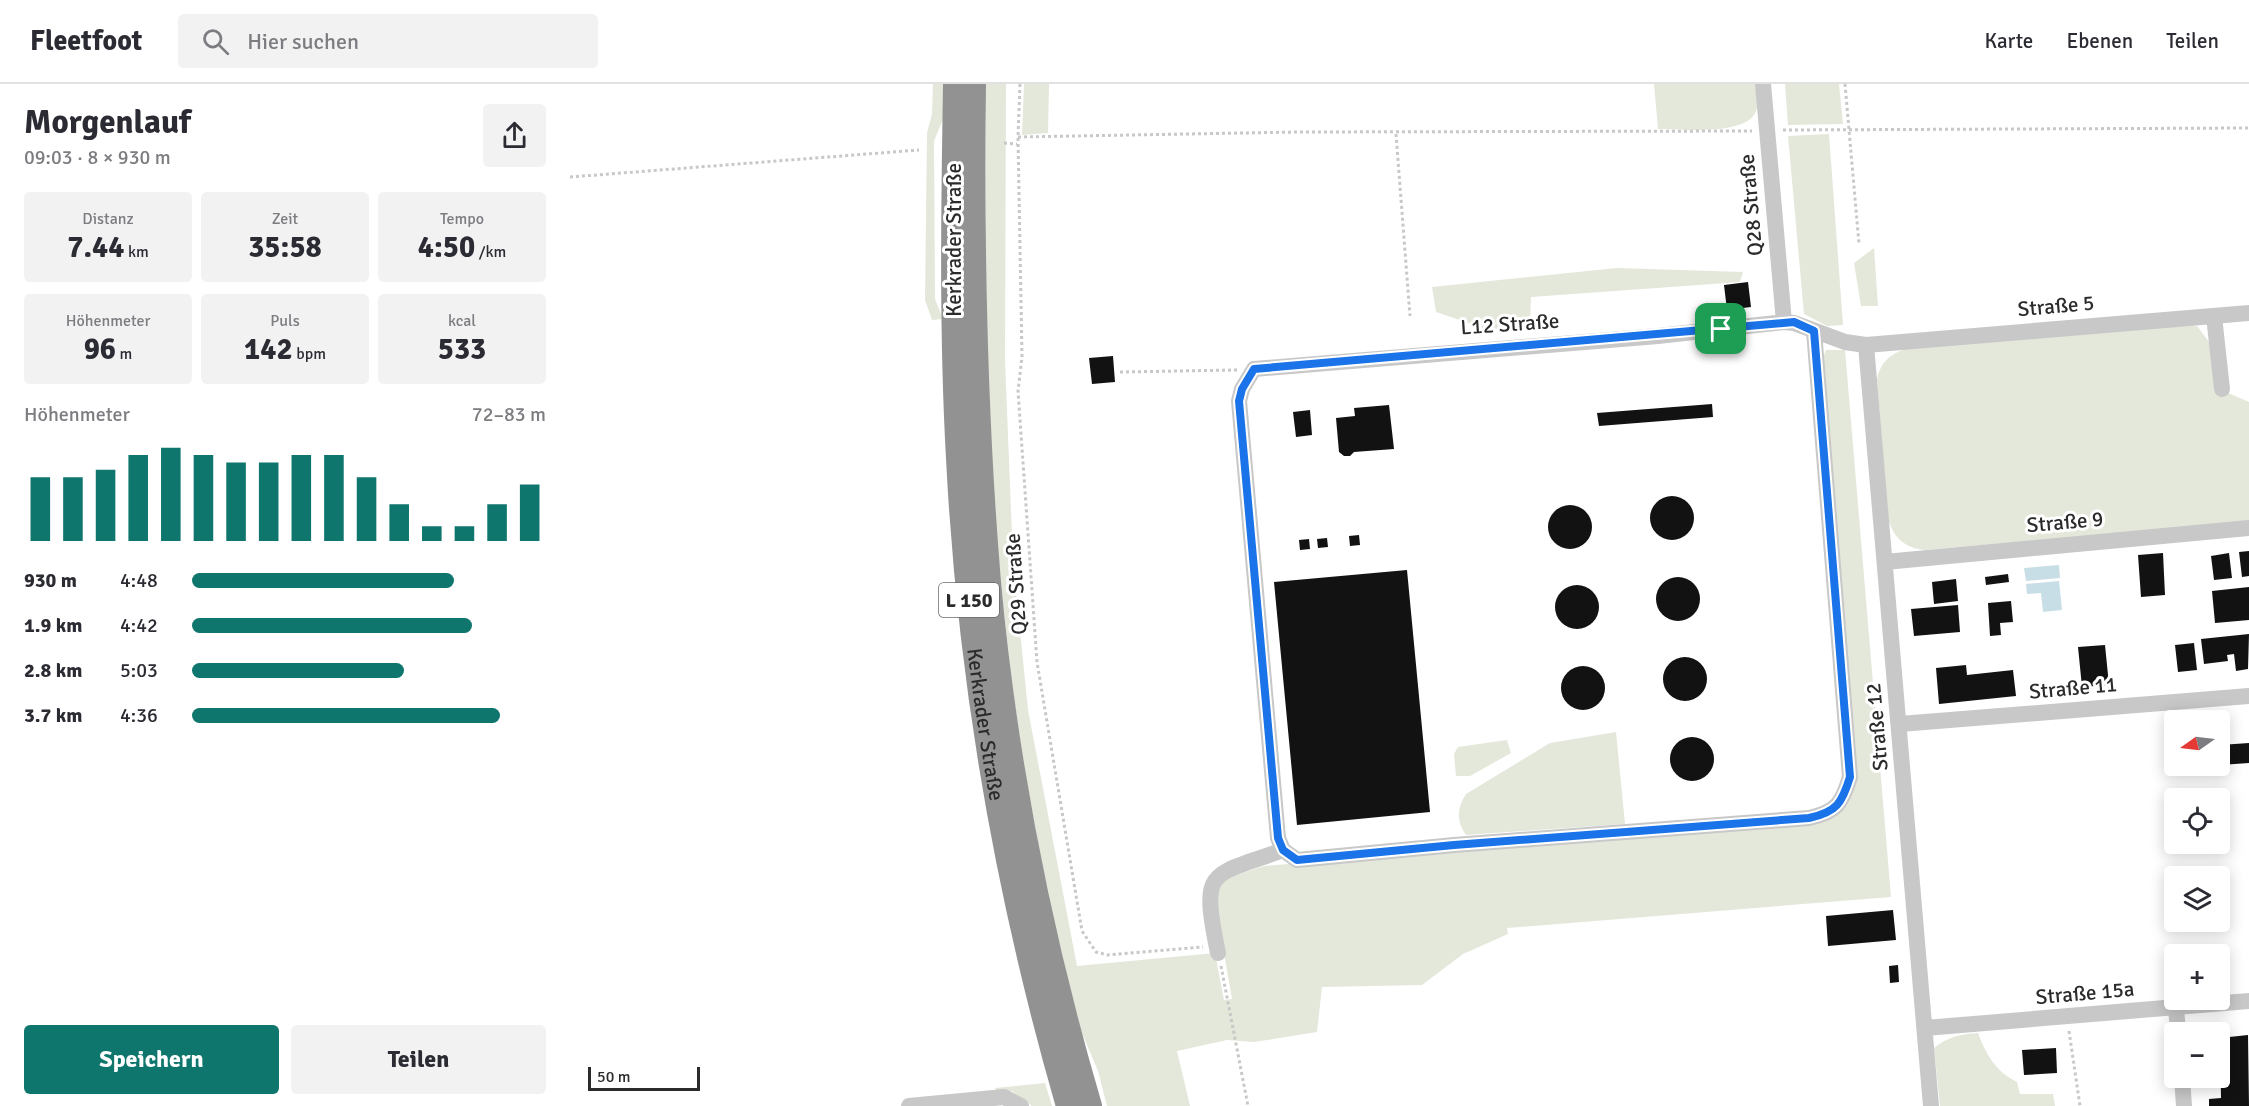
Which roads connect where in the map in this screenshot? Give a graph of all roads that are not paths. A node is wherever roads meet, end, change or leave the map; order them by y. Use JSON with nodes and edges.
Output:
{"nodes":[{"id":1,"x":955,"y":84,"type":"edge"},
{"id":2,"x":974,"y":84,"type":"edge"},
{"id":3,"x":1763,"y":84,"type":"edge"},
{"id":4,"x":2249,"y":313,"type":"edge"},
{"id":5,"x":2214,"y":316,"type":"junction"},
{"id":6,"x":1784,"y":322,"type":"junction"},
{"id":7,"x":1814,"y":331,"type":"junction"},
{"id":8,"x":1866,"y":345,"type":"junction"},
{"id":9,"x":2222,"y":389,"type":"dead end"},
{"id":10,"x":2249,"y":528,"type":"edge"},
{"id":11,"x":1884,"y":562,"type":"junction"},
{"id":12,"x":2249,"y":696,"type":"edge"},
{"id":13,"x":1900,"y":724,"type":"junction"},
{"id":14,"x":1283,"y":850,"type":"junction"},
{"id":15,"x":1217,"y":949,"type":"road end"},
{"id":16,"x":2249,"y":1002,"type":"edge"},
{"id":17,"x":2230,"y":1004,"type":"edge"},
{"id":18,"x":2164,"y":1009,"type":"edge"},
{"id":19,"x":1925,"y":1029,"type":"junction"},
{"id":20,"x":2183,"y":1088,"type":"edge"},
{"id":21,"x":909,"y":1106,"type":"edge"},
{"id":22,"x":1021,"y":1106,"type":"edge"},
{"id":23,"x":1068,"y":1106,"type":"edge"},
{"id":24,"x":1089,"y":1106,"type":"edge"},
{"id":25,"x":1931,"y":1106,"type":"edge"},
{"id":26,"x":2184,"y":1106,"type":"edge"}],
"edges":[{"from":1,"to":23,"type":"highway","name":"Kerkrader Straße","number":"L 150"},
{"from":2,"to":24,"type":"highway","name":"Kerkrader Straße","number":"L 150"},
{"from":3,"to":6,"type":"street","name":"Q28 Straße"},
{"from":4,"to":5,"type":"street","name":"Straße 5"},
{"from":5,"to":8,"type":"street","name":"Straße 5"},
{"from":5,"to":9,"type":"street"},
{"from":6,"to":7,"type":"street","name":"Straße 5"},
{"from":6,"to":14,"type":"street","name":"L12 Straße"},
{"from":7,"to":8,"type":"street","name":"Straße 5"},
{"from":7,"to":14,"type":"street"},
{"from":8,"to":11,"type":"street","name":"Straße 12"},
{"from":10,"to":11,"type":"street","name":"Straße 9"},
{"from":11,"to":13,"type":"street","name":"Straße 12"},
{"from":12,"to":13,"type":"street","name":"Straße 11"},
{"from":13,"to":19,"type":"street","name":"Straße 12"},
{"from":14,"to":15,"type":"street"},
{"from":16,"to":17,"type":"street","name":"Straße 15a"},
{"from":18,"to":19,"type":"street","name":"Straße 15a"},
{"from":19,"to":25,"type":"street","name":"Straße 12"},
{"from":20,"to":26,"type":"street"},
{"from":21,"to":22,"type":"street"}]}
